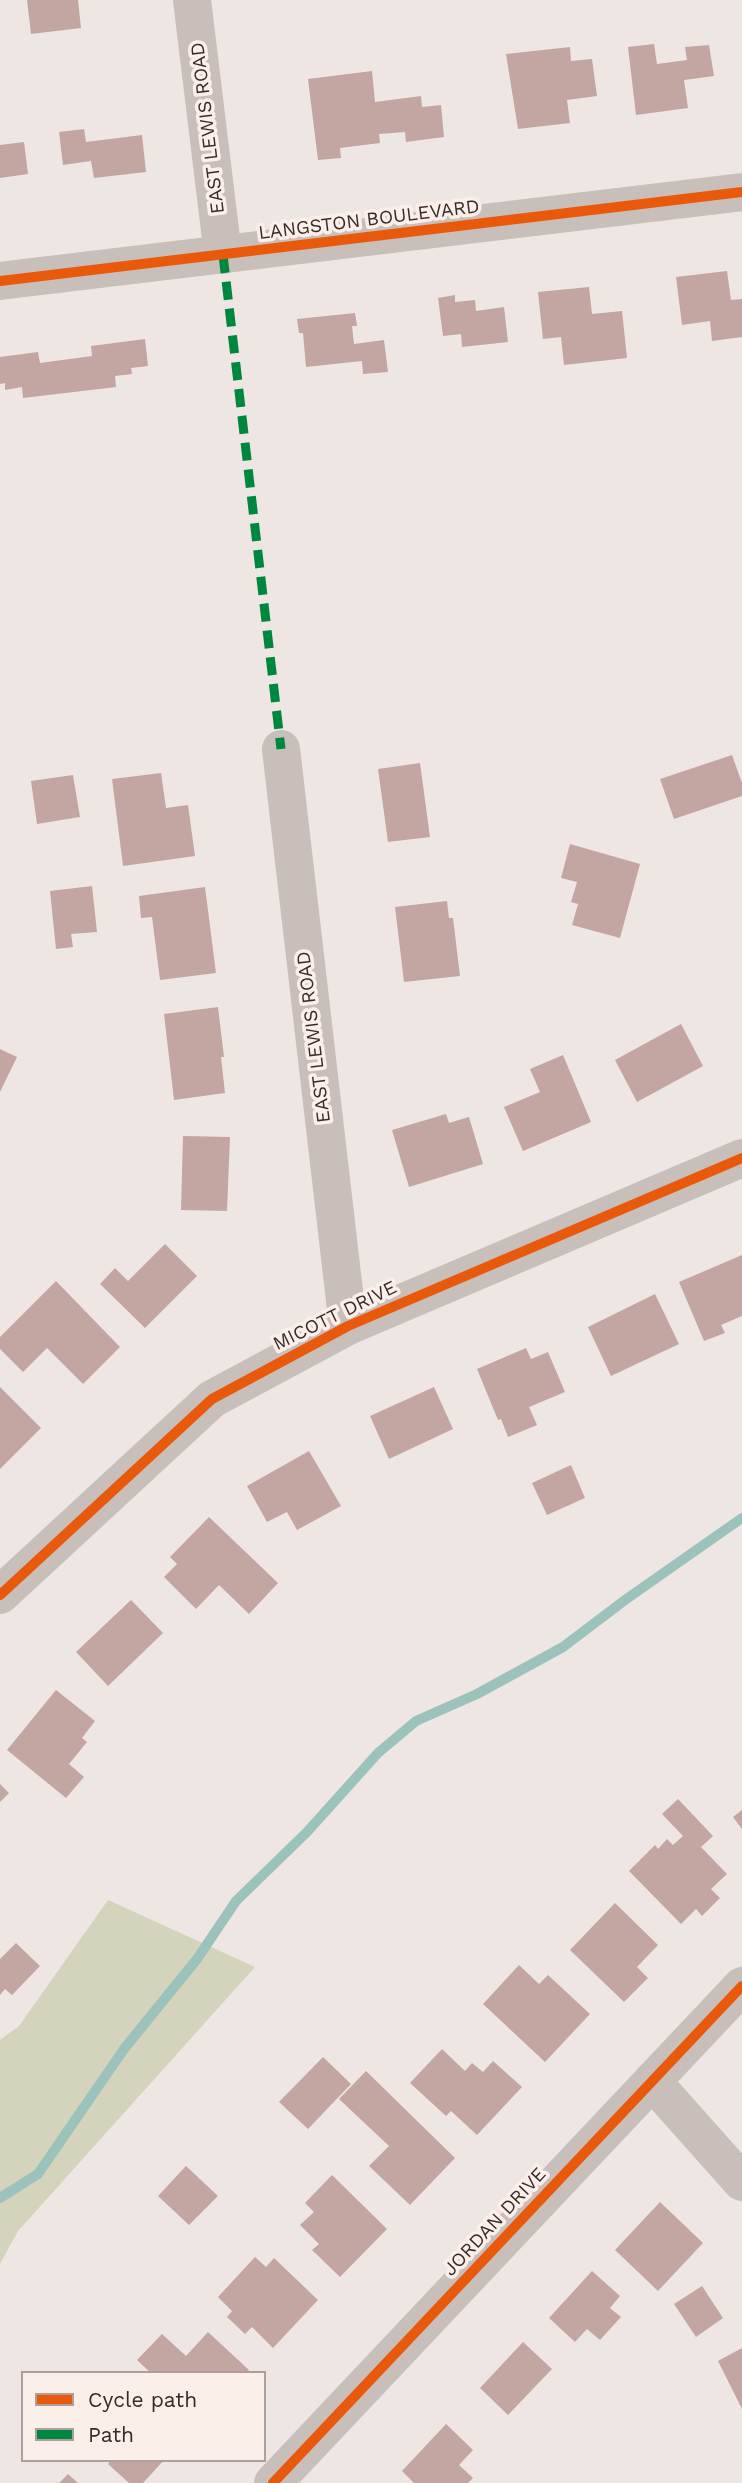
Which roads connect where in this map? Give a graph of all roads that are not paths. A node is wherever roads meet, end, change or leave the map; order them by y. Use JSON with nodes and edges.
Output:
{"nodes":[{"id":1,"x":192,"y":0,"type":"edge"},
{"id":2,"x":742,"y":192,"type":"edge"},
{"id":3,"x":223,"y":255,"type":"junction"},
{"id":4,"x":0,"y":281,"type":"edge"},
{"id":5,"x":281,"y":749,"type":"dead end"},
{"id":6,"x":742,"y":1158,"type":"edge"},
{"id":7,"x":348,"y":1326,"type":"junction"},
{"id":8,"x":0,"y":1595,"type":"edge"},
{"id":9,"x":742,"y":1986,"type":"edge"},
{"id":10,"x":652,"y":2081,"type":"junction"},
{"id":11,"x":742,"y":2182,"type":"edge"},
{"id":12,"x":273,"y":2483,"type":"edge"}],
"edges":[{"from":1,"to":3,"type":"street","name":"EAST LEWIS ROAD"},
{"from":2,"to":3,"type":"street","name":"LANGSTON BOULEVARD"},
{"from":3,"to":4,"type":"street","name":"LANGSTON BOULEVARD"},
{"from":5,"to":7,"type":"street","name":"EAST LEWIS ROAD"},
{"from":6,"to":7,"type":"street","name":"MICOTT DRIVE"},
{"from":7,"to":8,"type":"street","name":"MICOTT DRIVE"},
{"from":9,"to":10,"type":"street","name":"JORDAN DRIVE"},
{"from":10,"to":11,"type":"street"},
{"from":10,"to":12,"type":"street","name":"JORDAN DRIVE"}]}
